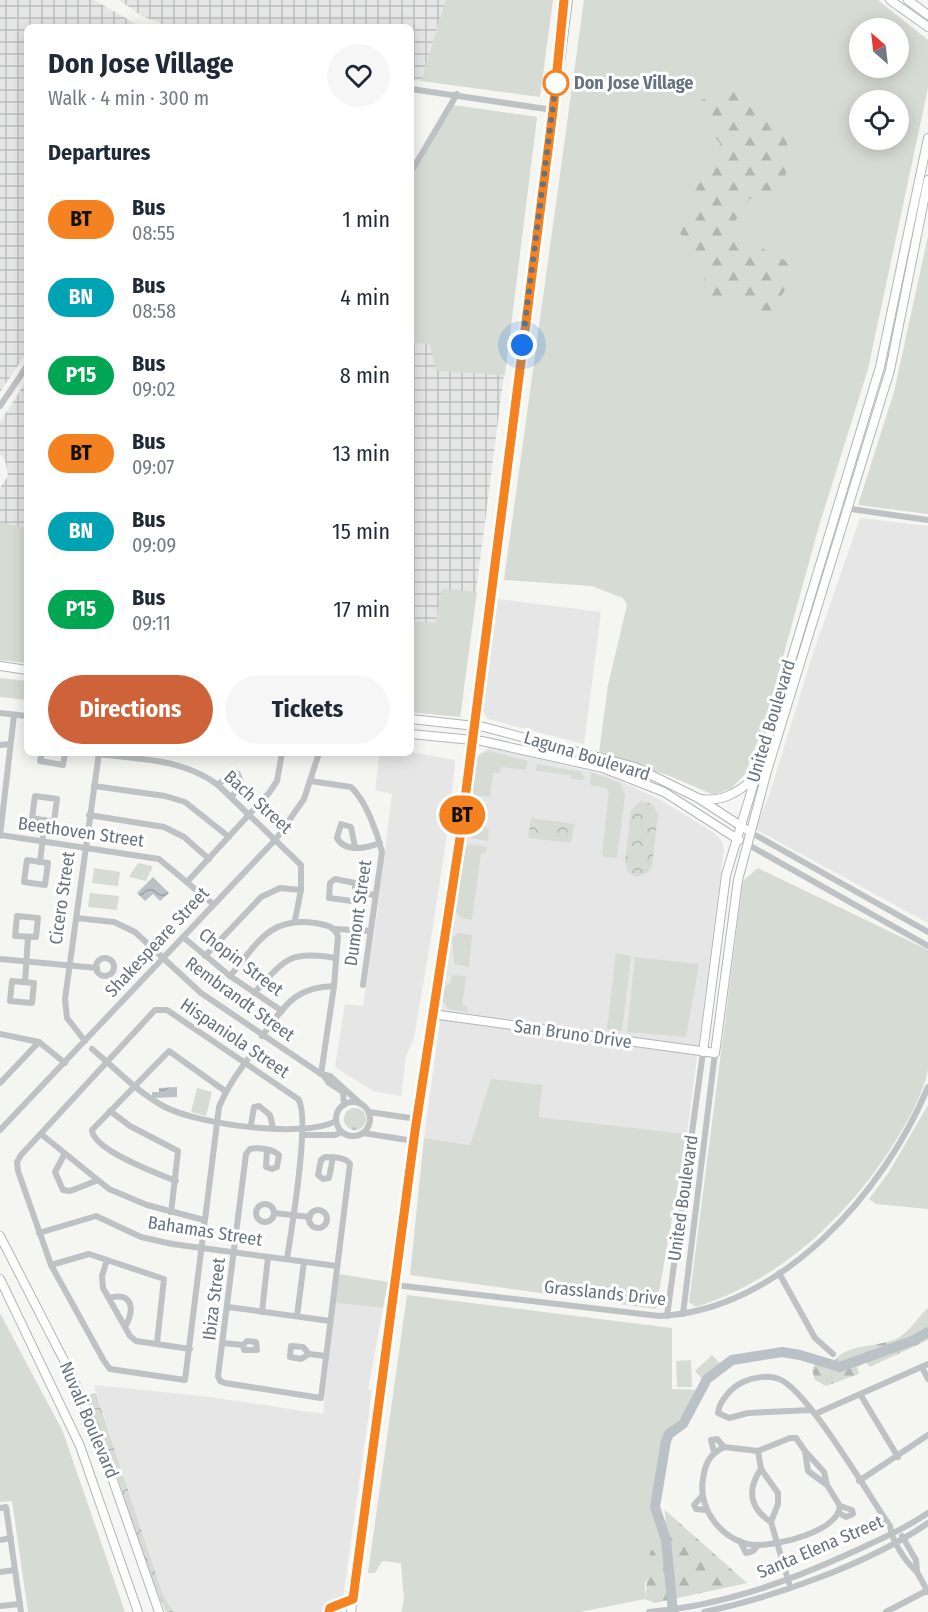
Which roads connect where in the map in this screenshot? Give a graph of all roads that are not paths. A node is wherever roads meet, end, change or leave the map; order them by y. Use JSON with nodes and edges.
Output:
{"nodes":[{"id":1,"x":890,"y":0,"type":"edge"},
{"id":2,"x":908,"y":0,"type":"edge"},
{"id":3,"x":566,"y":2,"type":"edge"},
{"id":4,"x":928,"y":15,"type":"edge"},
{"id":5,"x":928,"y":27,"type":"edge"},
{"id":6,"x":414,"y":89,"type":"edge"},
{"id":7,"x":457,"y":94,"type":"junction"},
{"id":8,"x":553,"y":111,"type":"junction"},
{"id":9,"x":928,"y":138,"type":"edge"},
{"id":10,"x":414,"y":167,"type":"edge"},
{"id":11,"x":928,"y":180,"type":"edge"},
{"id":12,"x":923,"y":196,"type":"edge"},
{"id":13,"x":24,"y":370,"type":"edge"},
{"id":14,"x":0,"y":406,"type":"edge"},
{"id":15,"x":837,"y":507,"type":"junction"},
{"id":16,"x":847,"y":510,"type":"junction"},
{"id":17,"x":928,"y":520,"type":"edge"},
{"id":18,"x":0,"y":666,"type":"edge"},
{"id":19,"x":24,"y":670,"type":"edge"},
{"id":20,"x":0,"y":713,"type":"edge"},
{"id":21,"x":14,"y":715,"type":"junction"},
{"id":22,"x":24,"y":716,"type":"edge"},
{"id":23,"x":414,"y":719,"type":"edge"},
{"id":24,"x":473,"y":725,"type":"junction"},
{"id":25,"x":414,"y":734,"type":"edge"},
{"id":26,"x":471,"y":740,"type":"junction"},
{"id":27,"x":10,"y":744,"type":"junction"},
{"id":28,"x":0,"y":745,"type":"edge"},
{"id":29,"x":41,"y":756,"type":"edge"},
{"id":30,"x":64,"y":756,"type":"edge"},
{"id":31,"x":98,"y":756,"type":"edge"},
{"id":32,"x":122,"y":756,"type":"edge"},
{"id":33,"x":281,"y":756,"type":"edge"},
{"id":34,"x":316,"y":756,"type":"edge"},
{"id":35,"x":635,"y":767,"type":"junction"},
{"id":36,"x":3,"y":773,"type":"edge"},
{"id":37,"x":632,"y":778,"type":"junction"},
{"id":38,"x":753,"y":779,"type":"junction"},
{"id":39,"x":310,"y":781,"type":"junction"},
{"id":40,"x":218,"y":784,"type":"junction"},
{"id":41,"x":94,"y":786,"type":"junction"},
{"id":42,"x":231,"y":797,"type":"junction"},
{"id":43,"x":698,"y":798,"type":"junction"},
{"id":44,"x":89,"y":815,"type":"junction"},
{"id":45,"x":249,"y":815,"type":"junction"},
{"id":46,"x":45,"y":820,"type":"junction"},
{"id":47,"x":740,"y":825,"type":"junction"},
{"id":48,"x":750,"y":832,"type":"junction"},
{"id":49,"x":0,"y":835,"type":"edge"},
{"id":50,"x":229,"y":837,"type":"junction"},
{"id":51,"x":736,"y":838,"type":"junction"},
{"id":52,"x":276,"y":839,"type":"junction"},
{"id":53,"x":43,"y":842,"type":"junction"},
{"id":54,"x":380,"y":843,"type":"junction"},
{"id":55,"x":747,"y":844,"type":"junction"},
{"id":56,"x":84,"y":847,"type":"junction"},
{"id":57,"x":355,"y":847,"type":"dead end"},
{"id":58,"x":208,"y":859,"type":"junction"},
{"id":59,"x":40,"y":862,"type":"junction"},
{"id":60,"x":187,"y":882,"type":"junction"},
{"id":61,"x":839,"y":882,"type":"junction"},
{"id":62,"x":301,"y":890,"type":"junction"},
{"id":63,"x":356,"y":892,"type":"junction"},
{"id":64,"x":835,"y":894,"type":"junction"},
{"id":65,"x":374,"y":895,"type":"junction"},
{"id":66,"x":213,"y":904,"type":"junction"},
{"id":67,"x":76,"y":918,"type":"junction"},
{"id":68,"x":295,"y":920,"type":"junction"},
{"id":69,"x":335,"y":929,"type":"junction"},
{"id":70,"x":370,"y":931,"type":"junction"},
{"id":71,"x":928,"y":932,"type":"edge"},
{"id":72,"x":28,"y":937,"type":"junction"},
{"id":73,"x":183,"y":937,"type":"junction"},
{"id":74,"x":928,"y":946,"type":"edge"},
{"id":75,"x":205,"y":956,"type":"junction"},
{"id":76,"x":335,"y":958,"type":"junction"},
{"id":77,"x":0,"y":959,"type":"edge"},
{"id":78,"x":162,"y":959,"type":"junction"},
{"id":79,"x":26,"y":962,"type":"junction"},
{"id":80,"x":67,"y":966,"type":"junction"},
{"id":81,"x":97,"y":968,"type":"dead end"},
{"id":82,"x":230,"y":976,"type":"junction"},
{"id":83,"x":25,"y":982,"type":"junction"},
{"id":84,"x":363,"y":985,"type":"dead end"},
{"id":85,"x":334,"y":986,"type":"junction"},
{"id":86,"x":254,"y":993,"type":"junction"},
{"id":87,"x":282,"y":1011,"type":"junction"},
{"id":88,"x":432,"y":1014,"type":"junction"},
{"id":89,"x":0,"y":1034,"type":"edge"},
{"id":90,"x":262,"y":1036,"type":"junction"},
{"id":91,"x":85,"y":1041,"type":"junction"},
{"id":92,"x":39,"y":1042,"type":"junction"},
{"id":93,"x":256,"y":1048,"type":"dead end"},
{"id":94,"x":92,"y":1049,"type":"dead end"},
{"id":95,"x":703,"y":1052,"type":"junction"},
{"id":96,"x":715,"y":1053,"type":"junction"},
{"id":97,"x":65,"y":1063,"type":"junction"},
{"id":98,"x":109,"y":1063,"type":"junction"},
{"id":99,"x":244,"y":1064,"type":"junction"},
{"id":100,"x":322,"y":1075,"type":"junction"},
{"id":101,"x":332,"y":1082,"type":"junction"},
{"id":102,"x":0,"y":1083,"type":"edge"},
{"id":103,"x":134,"y":1086,"type":"junction"},
{"id":104,"x":928,"y":1087,"type":"edge"},
{"id":105,"x":225,"y":1091,"type":"junction"},
{"id":106,"x":361,"y":1104,"type":"junction"},
{"id":107,"x":344,"y":1105,"type":"junction"},
{"id":108,"x":110,"y":1111,"type":"junction"},
{"id":109,"x":369,"y":1112,"type":"junction"},
{"id":110,"x":417,"y":1119,"type":"junction"},
{"id":111,"x":336,"y":1121,"type":"junction"},
{"id":112,"x":216,"y":1122,"type":"junction"},
{"id":113,"x":251,"y":1125,"type":"junction"},
{"id":114,"x":273,"y":1128,"type":"junction"},
{"id":115,"x":0,"y":1130,"type":"edge"},
{"id":116,"x":342,"y":1132,"type":"junction"},
{"id":117,"x":302,"y":1133,"type":"junction"},
{"id":118,"x":363,"y":1133,"type":"junction"},
{"id":119,"x":41,"y":1134,"type":"junction"},
{"id":120,"x":414,"y":1141,"type":"junction"},
{"id":121,"x":267,"y":1150,"type":"dead end"},
{"id":122,"x":64,"y":1155,"type":"junction"},
{"id":123,"x":333,"y":1157,"type":"dead end"},
{"id":124,"x":686,"y":1173,"type":"junction"},
{"id":125,"x":700,"y":1176,"type":"junction"},
{"id":126,"x":96,"y":1181,"type":"junction"},
{"id":127,"x":176,"y":1181,"type":"junction"},
{"id":128,"x":171,"y":1213,"type":"junction"},
{"id":129,"x":274,"y":1213,"type":"dead end"},
{"id":130,"x":294,"y":1215,"type":"junction"},
{"id":131,"x":310,"y":1217,"type":"dead end"},
{"id":132,"x":204,"y":1220,"type":"junction"},
{"id":133,"x":39,"y":1233,"type":"junction"},
{"id":134,"x":0,"y":1236,"type":"edge"},
{"id":135,"x":201,"y":1248,"type":"junction"},
{"id":136,"x":235,"y":1252,"type":"junction"},
{"id":137,"x":268,"y":1257,"type":"junction"},
{"id":138,"x":287,"y":1259,"type":"junction"},
{"id":139,"x":108,"y":1260,"type":"junction"},
{"id":140,"x":304,"y":1262,"type":"junction"},
{"id":141,"x":51,"y":1265,"type":"junction"},
{"id":142,"x":337,"y":1266,"type":"junction"},
{"id":143,"x":779,"y":1273,"type":"junction"},
{"id":144,"x":0,"y":1279,"type":"edge"},
{"id":145,"x":395,"y":1285,"type":"junction"},
{"id":146,"x":109,"y":1298,"type":"junction"},
{"id":147,"x":228,"y":1308,"type":"junction"},
{"id":148,"x":262,"y":1312,"type":"junction"},
{"id":149,"x":683,"y":1314,"type":"junction"},
{"id":150,"x":297,"y":1316,"type":"junction"},
{"id":151,"x":667,"y":1316,"type":"junction"},
{"id":152,"x":330,"y":1321,"type":"junction"},
{"id":153,"x":124,"y":1327,"type":"junction"},
{"id":154,"x":157,"y":1343,"type":"junction"},
{"id":155,"x":224,"y":1343,"type":"junction"},
{"id":156,"x":243,"y":1345,"type":"dead end"},
{"id":157,"x":190,"y":1349,"type":"junction"},
{"id":158,"x":309,"y":1354,"type":"dead end"},
{"id":159,"x":833,"y":1354,"type":"dead end"},
{"id":160,"x":326,"y":1356,"type":"junction"},
{"id":161,"x":925,"y":1366,"type":"edge"},
{"id":162,"x":928,"y":1379,"type":"edge"},
{"id":163,"x":860,"y":1394,"type":"junction"},
{"id":164,"x":813,"y":1412,"type":"junction"},
{"id":165,"x":928,"y":1435,"type":"edge"},
{"id":166,"x":724,"y":1447,"type":"junction"},
{"id":167,"x":758,"y":1451,"type":"junction"},
{"id":168,"x":805,"y":1451,"type":"junction"},
{"id":169,"x":714,"y":1452,"type":"junction"},
{"id":170,"x":898,"y":1457,"type":"junction"},
{"id":171,"x":761,"y":1469,"type":"junction"},
{"id":172,"x":859,"y":1481,"type":"junction"},
{"id":173,"x":827,"y":1485,"type":"junction"},
{"id":174,"x":702,"y":1497,"type":"junction"},
{"id":175,"x":0,"y":1508,"type":"edge"},
{"id":176,"x":706,"y":1510,"type":"junction"},
{"id":177,"x":928,"y":1513,"type":"edge"},
{"id":178,"x":771,"y":1522,"type":"junction"},
{"id":179,"x":928,"y":1523,"type":"edge"},
{"id":180,"x":898,"y":1529,"type":"junction"},
{"id":181,"x":890,"y":1530,"type":"junction"},
{"id":182,"x":903,"y":1537,"type":"junction"},
{"id":183,"x":11,"y":1538,"type":"junction"},
{"id":184,"x":0,"y":1540,"type":"edge"},
{"id":185,"x":775,"y":1542,"type":"junction"},
{"id":186,"x":896,"y":1542,"type":"junction"},
{"id":187,"x":15,"y":1570,"type":"junction"},
{"id":188,"x":0,"y":1572,"type":"edge"},
{"id":189,"x":917,"y":1572,"type":"junction"},
{"id":190,"x":788,"y":1581,"type":"junction"},
{"id":191,"x":790,"y":1588,"type":"junction"},
{"id":192,"x":928,"y":1591,"type":"edge"},
{"id":193,"x":20,"y":1604,"type":"junction"},
{"id":194,"x":736,"y":1604,"type":"junction"},
{"id":195,"x":0,"y":1606,"type":"edge"},
{"id":196,"x":352,"y":1610,"type":"edge"},
{"id":197,"x":678,"y":1610,"type":"edge"},
{"id":198,"x":21,"y":1612,"type":"edge"},
{"id":199,"x":138,"y":1612,"type":"edge"},
{"id":200,"x":159,"y":1612,"type":"edge"},
{"id":201,"x":649,"y":1612,"type":"edge"},
{"id":202,"x":705,"y":1612,"type":"edge"},
{"id":203,"x":739,"y":1612,"type":"edge"},
{"id":204,"x":886,"y":1612,"type":"edge"}],
"edges":[{"from":1,"to":5,"type":"main road"},
{"from":2,"to":4,"type":"main road"},
{"from":3,"to":8,"type":"main road"},
{"from":6,"to":7,"type":"street"},
{"from":7,"to":8,"type":"street"},
{"from":7,"to":10,"type":"street"},
{"from":8,"to":24,"type":"main road"},
{"from":9,"to":12,"type":"main road","name":"United Boulevard"},
{"from":11,"to":12,"type":"main road","name":"United Boulevard"},
{"from":12,"to":15,"type":"main road","name":"United Boulevard"},
{"from":12,"to":16,"type":"main road","name":"United Boulevard"},
{"from":13,"to":14,"type":"street"},
{"from":15,"to":16,"type":"street"},
{"from":15,"to":38,"type":"main road","name":"United Boulevard"},
{"from":16,"to":17,"type":"street"},
{"from":16,"to":48,"type":"main road","name":"United Boulevard"},
{"from":18,"to":19,"type":"main road"},
{"from":20,"to":21,"type":"street"},
{"from":21,"to":22,"type":"street"},
{"from":21,"to":27,"type":"street"},
{"from":23,"to":24,"type":"main road","name":"Laguna Boulevard"},
{"from":24,"to":26,"type":"main road"},
{"from":24,"to":35,"type":"main road","name":"Laguna Boulevard"},
{"from":25,"to":26,"type":"main road","name":"Laguna Boulevard"},
{"from":26,"to":37,"type":"main road","name":"Laguna Boulevard"},
{"from":26,"to":88,"type":"main road"},
{"from":27,"to":28,"type":"street"},
{"from":27,"to":36,"type":"street"},
{"from":29,"to":30,"type":"street"},
{"from":31,"to":41,"type":"street","name":"Cicero Street"},
{"from":32,"to":40,"type":"street","name":"Bach Street"},
{"from":33,"to":45,"type":"street"},
{"from":34,"to":39,"type":"street","name":"Shakespeare Street"},
{"from":35,"to":37,"type":"main road"},
{"from":35,"to":43,"type":"main road","name":"Laguna Boulevard"},
{"from":36,"to":49,"type":"street"},
{"from":37,"to":51,"type":"main road","name":"Laguna Boulevard"},
{"from":38,"to":43,"type":"main road"},
{"from":38,"to":47,"type":"main road","name":"United Boulevard"},
{"from":39,"to":52,"type":"street","name":"Shakespeare Street"},
{"from":39,"to":54,"type":"street","name":"Dumont Street"},
{"from":40,"to":42,"type":"street","name":"Bach Street"},
{"from":40,"to":42,"type":"street"},
{"from":41,"to":44,"type":"street","name":"Cicero Street"},
{"from":41,"to":50,"type":"street"},
{"from":42,"to":45,"type":"street","name":"Bach Street"},
{"from":43,"to":47,"type":"main road","name":"Laguna Boulevard"},
{"from":44,"to":56,"type":"street","name":"Cicero Street"},
{"from":44,"to":58,"type":"street"},
{"from":45,"to":50,"type":"street"},
{"from":45,"to":52,"type":"street","name":"Bach Street"},
{"from":46,"to":46,"type":"street"},
{"from":46,"to":53,"type":"street"},
{"from":47,"to":48,"type":"main road","name":"Laguna Boulevard"},
{"from":47,"to":51,"type":"main road","name":"United Boulevard"},
{"from":48,"to":55,"type":"main road","name":"United Boulevard"},
{"from":48,"to":61,"type":"street"},
{"from":49,"to":53,"type":"street","name":"Beethoven Street"},
{"from":50,"to":58,"type":"street"},
{"from":51,"to":55,"type":"main road","name":"Laguna Boulevard"},
{"from":51,"to":95,"type":"main road","name":"United Boulevard"},
{"from":52,"to":62,"type":"street","name":"Bach Street"},
{"from":52,"to":66,"type":"street","name":"Shakespeare Street"},
{"from":53,"to":56,"type":"street","name":"Beethoven Street"},
{"from":53,"to":59,"type":"street"},
{"from":54,"to":57,"type":"street"},
{"from":54,"to":65,"type":"street","name":"Dumont Street"},
{"from":55,"to":64,"type":"street"},
{"from":55,"to":96,"type":"main road","name":"United Boulevard"},
{"from":56,"to":60,"type":"street","name":"Beethoven Street"},
{"from":56,"to":67,"type":"street","name":"Cicero Street"},
{"from":58,"to":60,"type":"street"},
{"from":59,"to":59,"type":"street"},
{"from":60,"to":66,"type":"street","name":"Beethoven Street"},
{"from":61,"to":64,"type":"street"},
{"from":61,"to":71,"type":"street"},
{"from":62,"to":68,"type":"street","name":"Bach Street"},
{"from":62,"to":75,"type":"street"},
{"from":63,"to":63,"type":"street"},
{"from":63,"to":65,"type":"street"},
{"from":64,"to":74,"type":"street"},
{"from":65,"to":70,"type":"street","name":"Dumont Street"},
{"from":66,"to":73,"type":"street","name":"Shakespeare Street"},
{"from":67,"to":78,"type":"street","name":"Rembrandt Street"},
{"from":67,"to":80,"type":"street","name":"Cicero Street"},
{"from":68,"to":69,"type":"street"},
{"from":68,"to":82,"type":"street"},
{"from":69,"to":70,"type":"street"},
{"from":69,"to":76,"type":"street"},
{"from":70,"to":84,"type":"street","name":"Dumont Street"},
{"from":72,"to":72,"type":"street"},
{"from":72,"to":79,"type":"street"},
{"from":73,"to":75,"type":"street","name":"Chopin Street"},
{"from":73,"to":78,"type":"street","name":"Shakespeare Street"},
{"from":75,"to":82,"type":"street","name":"Chopin Street"},
{"from":76,"to":85,"type":"street"},
{"from":76,"to":86,"type":"street"},
{"from":77,"to":79,"type":"street"},
{"from":78,"to":90,"type":"street","name":"Rembrandt Street"},
{"from":78,"to":91,"type":"street","name":"Shakespeare Street"},
{"from":79,"to":80,"type":"street"},
{"from":79,"to":83,"type":"street"},
{"from":80,"to":81,"type":"street"},
{"from":80,"to":91,"type":"street","name":"Cicero Street"},
{"from":82,"to":86,"type":"street","name":"Chopin Street"},
{"from":83,"to":83,"type":"street"},
{"from":85,"to":87,"type":"street"},
{"from":85,"to":100,"type":"street"},
{"from":86,"to":87,"type":"street","name":"Chopin Street"},
{"from":87,"to":90,"type":"street"},
{"from":88,"to":95,"type":"main road","name":"San Bruno Drive"},
{"from":88,"to":110,"type":"main road"},
{"from":89,"to":92,"type":"street"},
{"from":90,"to":100,"type":"street","name":"Rembrandt Street"},
{"from":91,"to":97,"type":"street","name":"Shakespeare Street"},
{"from":92,"to":97,"type":"street"},
{"from":92,"to":102,"type":"street"},
{"from":93,"to":99,"type":"street"},
{"from":94,"to":98,"type":"street"},
{"from":95,"to":96,"type":"main road","name":"San Bruno Drive"},
{"from":95,"to":124,"type":"street","name":"United Boulevard"},
{"from":96,"to":125,"type":"street","name":"United Boulevard"},
{"from":97,"to":115,"type":"street","name":"Shakespeare Street"},
{"from":98,"to":99,"type":"street","name":"Hispaniola Street"},
{"from":98,"to":103,"type":"street"},
{"from":98,"to":119,"type":"street"},
{"from":99,"to":105,"type":"street"},
{"from":99,"to":117,"type":"street","name":"Hispaniola Street"},
{"from":100,"to":101,"type":"street","name":"Rembrandt Street"},
{"from":101,"to":106,"type":"street","name":"Rembrandt Street"},
{"from":101,"to":107,"type":"street","name":"Rembrandt Street"},
{"from":103,"to":105,"type":"street"},
{"from":103,"to":108,"type":"street"},
{"from":103,"to":112,"type":"street"},
{"from":104,"to":143,"type":"street","name":"Grasslands Drive"},
{"from":105,"to":112,"type":"street"},
{"from":106,"to":107,"type":"street"},
{"from":106,"to":109,"type":"street"},
{"from":107,"to":111,"type":"street"},
{"from":108,"to":127,"type":"street"},
{"from":108,"to":127,"type":"street"},
{"from":109,"to":110,"type":"street"},
{"from":109,"to":118,"type":"street"},
{"from":110,"to":120,"type":"main road"},
{"from":111,"to":116,"type":"street"},
{"from":111,"to":117,"type":"street"},
{"from":112,"to":113,"type":"street"},
{"from":112,"to":132,"type":"street"},
{"from":113,"to":114,"type":"street"},
{"from":113,"to":114,"type":"street"},
{"from":114,"to":117,"type":"street"},
{"from":116,"to":117,"type":"street"},
{"from":116,"to":118,"type":"street"},
{"from":117,"to":130,"type":"street","name":"Hispaniola Street"},
{"from":118,"to":120,"type":"street"},
{"from":119,"to":122,"type":"street"},
{"from":119,"to":133,"type":"street"},
{"from":120,"to":145,"type":"main road"},
{"from":121,"to":136,"type":"street","name":"Ibiza Street"},
{"from":122,"to":126,"type":"street"},
{"from":122,"to":126,"type":"street"},
{"from":123,"to":142,"type":"street"},
{"from":124,"to":125,"type":"street"},
{"from":124,"to":151,"type":"street","name":"United Boulevard"},
{"from":125,"to":149,"type":"street","name":"United Boulevard"},
{"from":126,"to":128,"type":"street"},
{"from":127,"to":128,"type":"street"},
{"from":128,"to":132,"type":"street"},
{"from":129,"to":130,"type":"street"},
{"from":130,"to":131,"type":"street"},
{"from":130,"to":138,"type":"street","name":"Hispaniola Street"},
{"from":132,"to":135,"type":"street"},
{"from":133,"to":135,"type":"street","name":"Bahamas Street"},
{"from":133,"to":141,"type":"street"},
{"from":134,"to":200,"type":"main road","name":"Nuvali Boulevard"},
{"from":135,"to":136,"type":"street","name":"Bahamas Street"},
{"from":135,"to":157,"type":"street"},
{"from":136,"to":137,"type":"street","name":"Bahamas Street"},
{"from":136,"to":147,"type":"street","name":"Ibiza Street"},
{"from":137,"to":138,"type":"street","name":"Bahamas Street"},
{"from":137,"to":148,"type":"street"},
{"from":138,"to":140,"type":"street","name":"Bahamas Street"},
{"from":139,"to":141,"type":"street"},
{"from":139,"to":146,"type":"street"},
{"from":139,"to":154,"type":"street"},
{"from":140,"to":142,"type":"street","name":"Bahamas Street"},
{"from":140,"to":150,"type":"street"},
{"from":141,"to":157,"type":"street"},
{"from":142,"to":152,"type":"street"},
{"from":143,"to":149,"type":"street","name":"Grasslands Drive"},
{"from":143,"to":159,"type":"street"},
{"from":144,"to":199,"type":"main road","name":"Nuvali Boulevard"},
{"from":145,"to":151,"type":"street","name":"Grasslands Drive"},
{"from":145,"to":196,"type":"main road"},
{"from":146,"to":153,"type":"street"},
{"from":146,"to":153,"type":"street"},
{"from":147,"to":148,"type":"street"},
{"from":147,"to":155,"type":"street","name":"Ibiza Street"},
{"from":148,"to":150,"type":"street"},
{"from":149,"to":151,"type":"street","name":"Grasslands Drive"},
{"from":150,"to":152,"type":"street"},
{"from":152,"to":160,"type":"street"},
{"from":153,"to":154,"type":"street"},
{"from":154,"to":157,"type":"street"},
{"from":155,"to":156,"type":"street"},
{"from":155,"to":160,"type":"street","name":"Ibiza Street"},
{"from":158,"to":160,"type":"street"},
{"from":161,"to":162,"type":"street"},
{"from":161,"to":163,"type":"street"},
{"from":163,"to":164,"type":"street"},
{"from":163,"to":170,"type":"street"},
{"from":164,"to":164,"type":"street"},
{"from":164,"to":172,"type":"street"},
{"from":165,"to":170,"type":"street"},
{"from":166,"to":167,"type":"street"},
{"from":166,"to":169,"type":"street"},
{"from":166,"to":169,"type":"street"},
{"from":167,"to":168,"type":"street"},
{"from":167,"to":171,"type":"street"},
{"from":168,"to":173,"type":"street"},
{"from":168,"to":173,"type":"street"},
{"from":169,"to":174,"type":"street"},
{"from":170,"to":172,"type":"street"},
{"from":171,"to":178,"type":"street"},
{"from":171,"to":178,"type":"street"},
{"from":172,"to":181,"type":"street"},
{"from":173,"to":185,"type":"street"},
{"from":174,"to":176,"type":"street"},
{"from":174,"to":176,"type":"street"},
{"from":175,"to":183,"type":"street"},
{"from":176,"to":185,"type":"street"},
{"from":177,"to":180,"type":"street","name":"Santa Elena Street"},
{"from":178,"to":185,"type":"street"},
{"from":179,"to":182,"type":"street","name":"Santa Elena Street"},
{"from":180,"to":181,"type":"street"},
{"from":180,"to":182,"type":"street"},
{"from":181,"to":186,"type":"street"},
{"from":181,"to":190,"type":"street","name":"Santa Elena Street"},
{"from":182,"to":186,"type":"street","name":"Santa Elena Street"},
{"from":182,"to":189,"type":"street"},
{"from":183,"to":184,"type":"street"},
{"from":183,"to":187,"type":"street"},
{"from":185,"to":190,"type":"street"},
{"from":186,"to":189,"type":"street"},
{"from":186,"to":191,"type":"street","name":"Santa Elena Street"},
{"from":187,"to":188,"type":"street"},
{"from":187,"to":193,"type":"street"},
{"from":189,"to":192,"type":"street"},
{"from":190,"to":191,"type":"street"},
{"from":190,"to":197,"type":"street","name":"Santa Elena Street"},
{"from":191,"to":194,"type":"street","name":"Santa Elena Street"},
{"from":192,"to":204,"type":"street"},
{"from":193,"to":195,"type":"street"},
{"from":193,"to":198,"type":"street"},
{"from":194,"to":202,"type":"street","name":"Santa Elena Street"},
{"from":194,"to":203,"type":"street"},
{"from":197,"to":201,"type":"street","name":"Santa Elena Street"}]}
